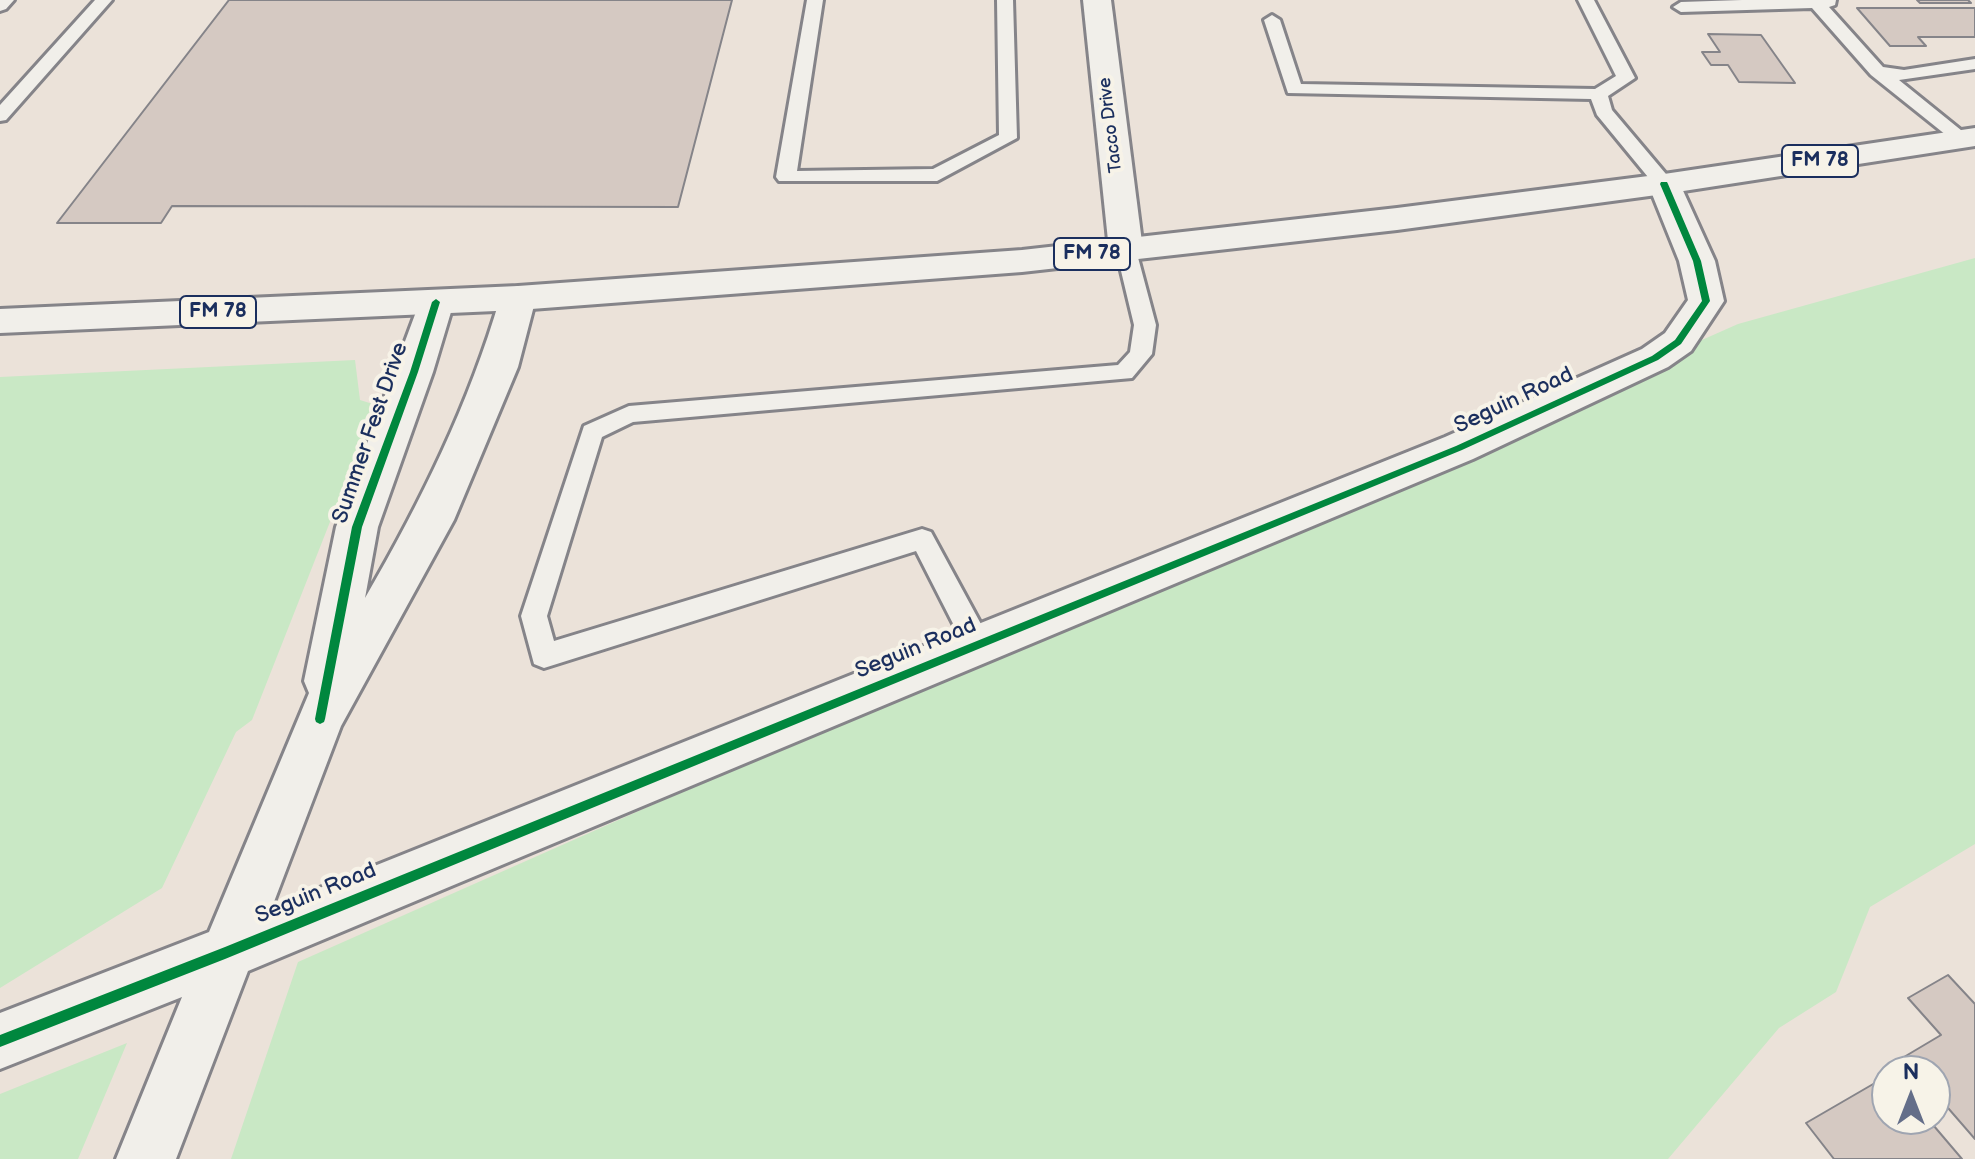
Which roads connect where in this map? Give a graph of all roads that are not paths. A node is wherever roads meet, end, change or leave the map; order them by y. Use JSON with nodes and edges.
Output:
{"nodes":[{"id":1,"x":6,"y":0,"type":"edge"},
{"id":2,"x":104,"y":0,"type":"edge"},
{"id":3,"x":815,"y":0,"type":"edge"},
{"id":4,"x":1005,"y":0,"type":"edge"},
{"id":5,"x":1097,"y":0,"type":"edge"},
{"id":6,"x":1586,"y":0,"type":"edge"},
{"id":7,"x":1822,"y":1,"type":"edge"},
{"id":8,"x":0,"y":6,"type":"edge"},
{"id":9,"x":1681,"y":7,"type":"dead end"},
{"id":10,"x":1272,"y":20,"type":"dead end"},
{"id":11,"x":1975,"y":64,"type":"edge"},
{"id":12,"x":1877,"y":71,"type":"junction"},
{"id":13,"x":1598,"y":94,"type":"junction"},
{"id":14,"x":0,"y":116,"type":"edge"},
{"id":15,"x":1969,"y":138,"type":"edge"},
{"id":16,"x":1664,"y":184,"type":"junction"},
{"id":17,"x":1126,"y":250,"type":"junction"},
{"id":18,"x":518,"y":298,"type":"junction"},
{"id":19,"x":436,"y":302,"type":"junction"},
{"id":20,"x":0,"y":321,"type":"edge"},
{"id":21,"x":978,"y":645,"type":"junction"},
{"id":22,"x":320,"y":719,"type":"junction"},
{"id":23,"x":225,"y":953,"type":"junction"},
{"id":24,"x":0,"y":1041,"type":"edge"},
{"id":25,"x":146,"y":1159,"type":"edge"}],
"edges":[{"from":1,"to":8,"type":"lane"},
{"from":2,"to":14,"type":"lane"},
{"from":3,"to":4,"type":"lane"},
{"from":5,"to":17,"type":"street","name":"Tacco Drive"},
{"from":6,"to":13,"type":"lane"},
{"from":7,"to":9,"type":"lane"},
{"from":7,"to":12,"type":"lane"},
{"from":10,"to":13,"type":"lane"},
{"from":11,"to":12,"type":"lane"},
{"from":12,"to":15,"type":"lane"},
{"from":13,"to":16,"type":"lane"},
{"from":15,"to":16,"type":"street","number":"FM 78"},
{"from":16,"to":17,"type":"street","number":"FM 78"},
{"from":16,"to":21,"type":"street","name":"Seguin Road"},
{"from":17,"to":18,"type":"street","number":"FM 78"},
{"from":17,"to":21,"type":"lane"},
{"from":18,"to":19,"type":"street","number":"FM 78"},
{"from":18,"to":22,"type":"street","name":"Summer Fest Drive"},
{"from":19,"to":20,"type":"street","number":"FM 78"},
{"from":19,"to":22,"type":"street","name":"Summer Fest Drive"},
{"from":21,"to":23,"type":"street","name":"Seguin Road"},
{"from":22,"to":23,"type":"street","name":"Summer Fest Drive"},
{"from":23,"to":24,"type":"street","name":"Seguin Road"},
{"from":23,"to":25,"type":"street","name":"Summer Fest Drive"}]}
